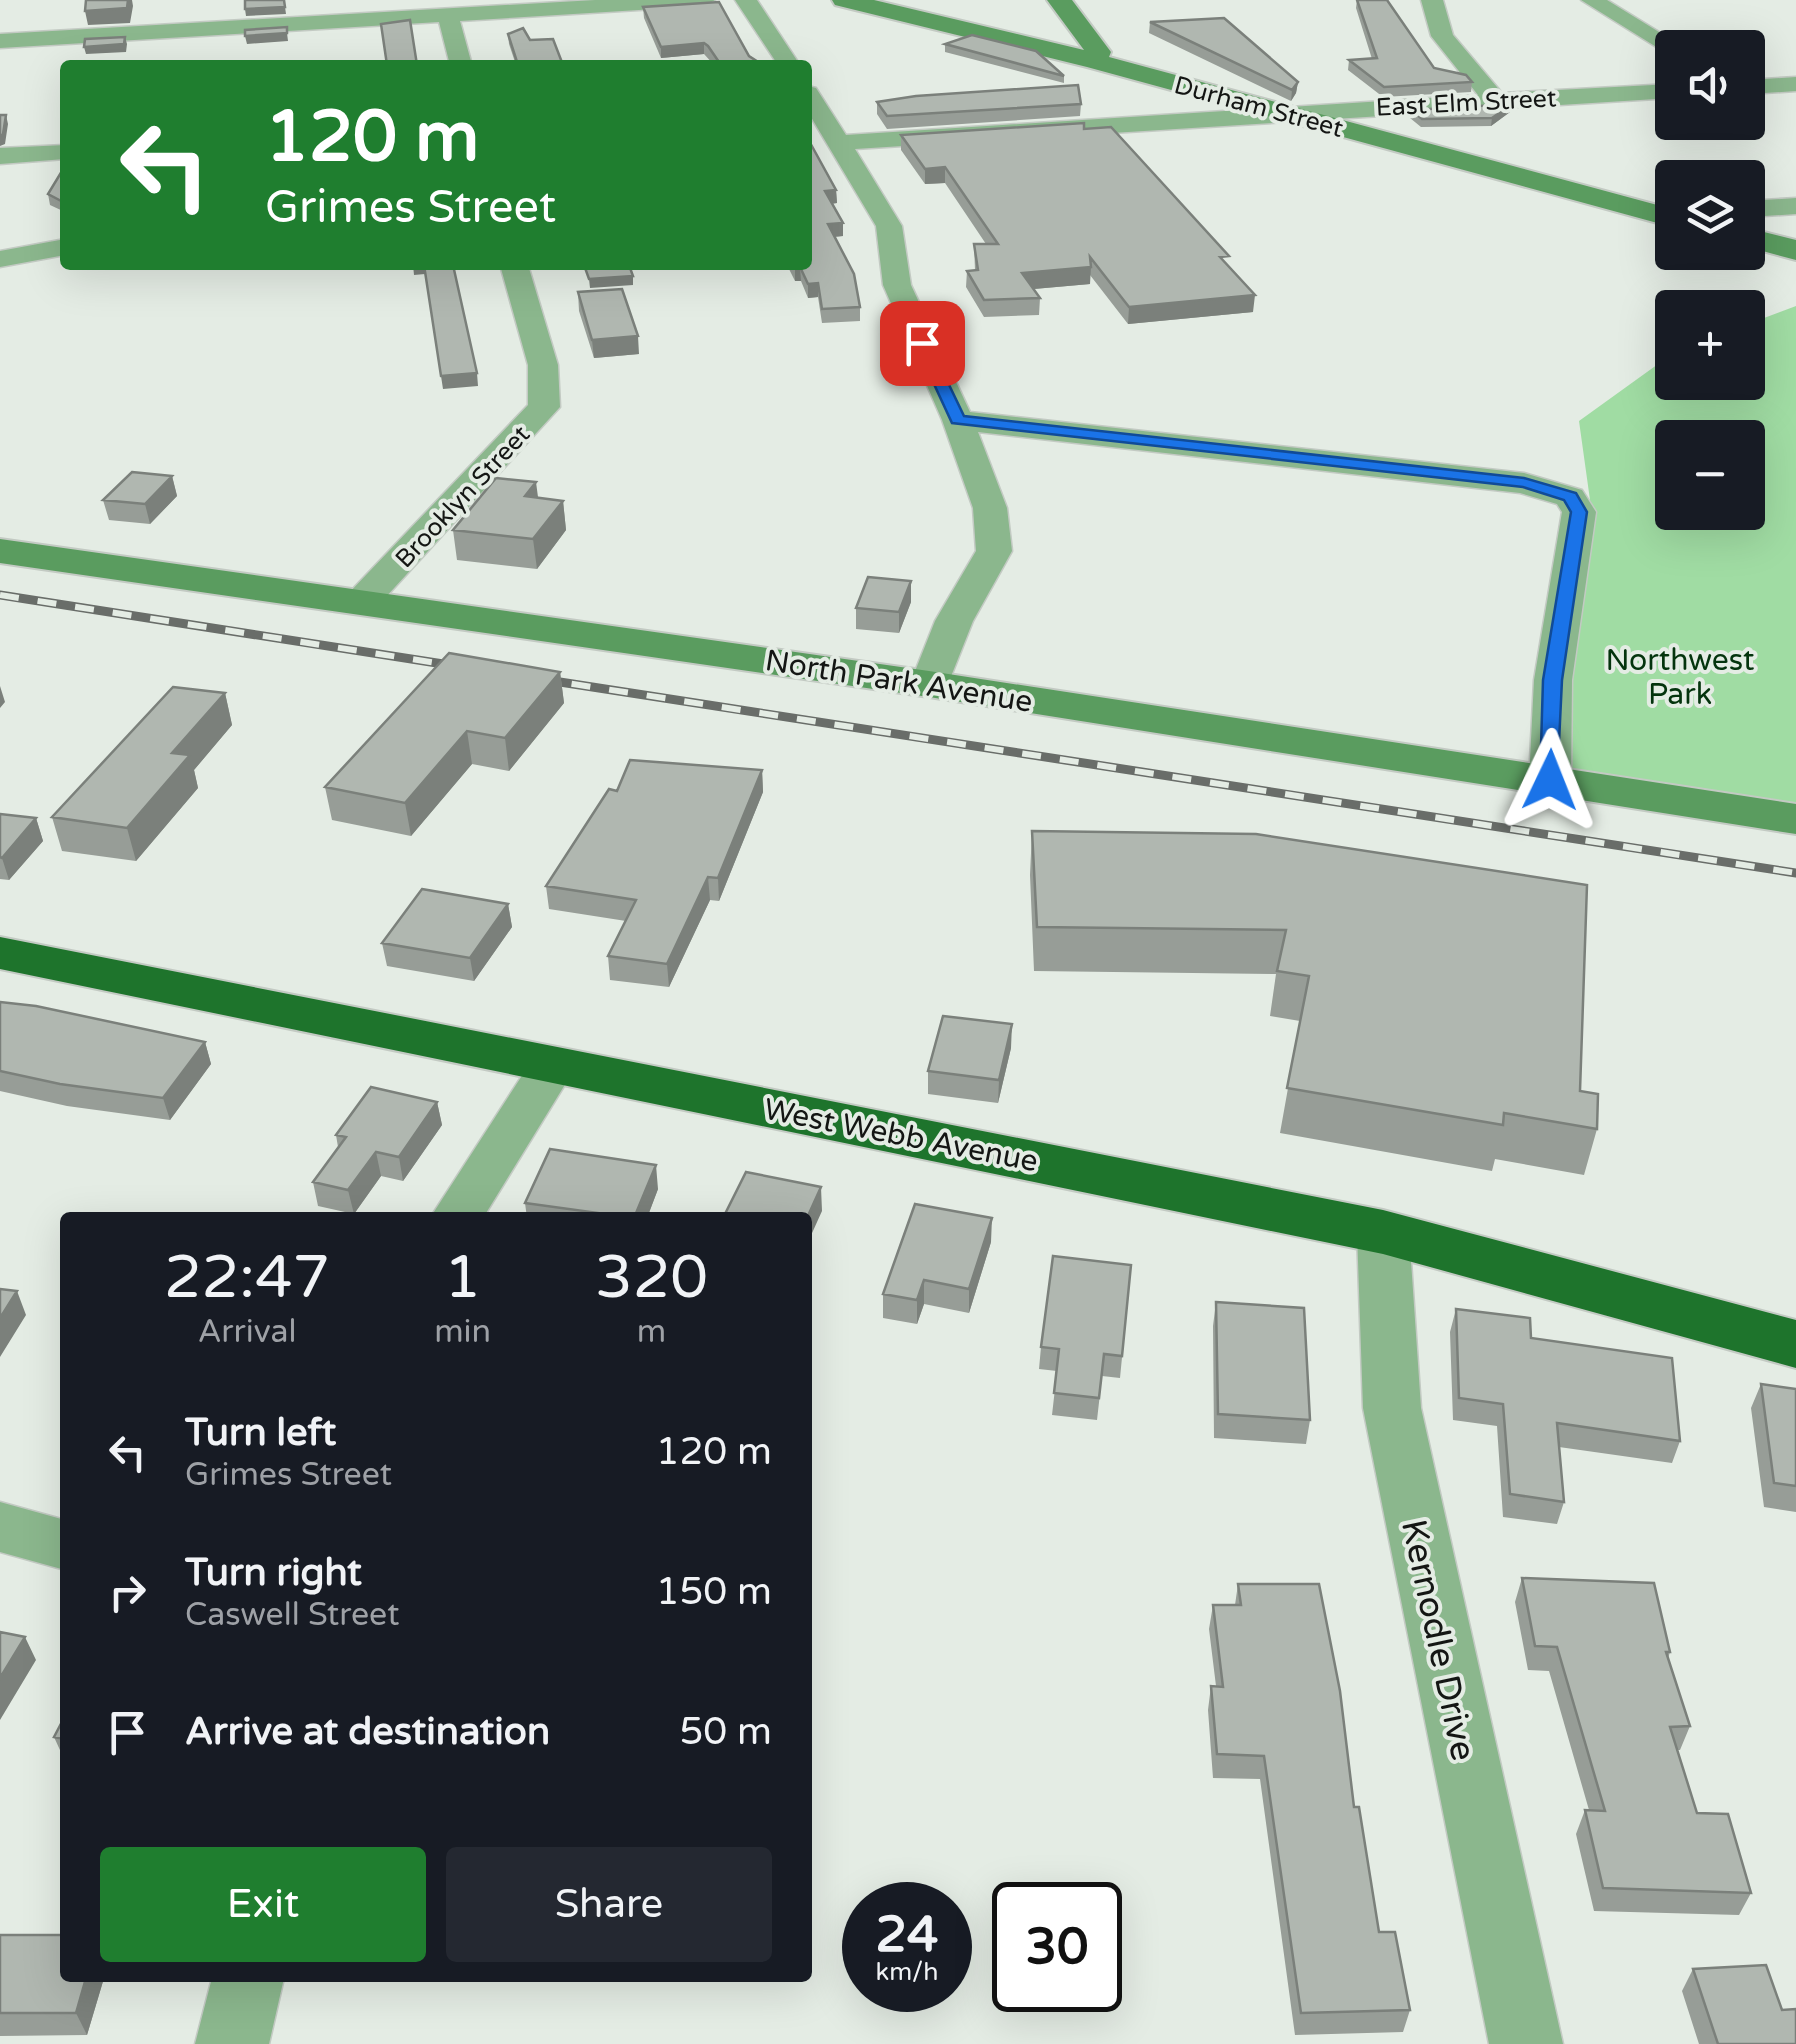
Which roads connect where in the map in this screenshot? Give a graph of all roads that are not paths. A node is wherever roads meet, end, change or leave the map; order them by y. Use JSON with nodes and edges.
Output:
{"nodes":[{"id":1,"x":704,"y":0,"type":"edge"},
{"id":2,"x":746,"y":0,"type":"edge"},
{"id":3,"x":844,"y":0,"type":"edge"},
{"id":4,"x":1059,"y":0,"type":"edge"},
{"id":5,"x":1432,"y":0,"type":"edge"},
{"id":6,"x":1592,"y":0,"type":"edge"},
{"id":7,"x":447,"y":12,"type":"junction"},
{"id":8,"x":1655,"y":37,"type":"edge"},
{"id":9,"x":0,"y":40,"type":"edge"},
{"id":10,"x":460,"y":60,"type":"edge"},
{"id":11,"x":786,"y":60,"type":"edge"},
{"id":12,"x":1095,"y":62,"type":"junction"},
{"id":13,"x":1796,"y":84,"type":"edge"},
{"id":14,"x":1765,"y":87,"type":"edge"},
{"id":15,"x":1655,"y":93,"type":"edge"},
{"id":16,"x":812,"y":98,"type":"edge"},
{"id":17,"x":1496,"y":101,"type":"junction"},
{"id":18,"x":1284,"y":112,"type":"junction"},
{"id":19,"x":841,"y":144,"type":"junction"},
{"id":20,"x":60,"y":152,"type":"edge"},
{"id":21,"x":0,"y":156,"type":"edge"},
{"id":22,"x":1796,"y":206,"type":"edge"},
{"id":23,"x":1765,"y":208,"type":"edge"},
{"id":24,"x":1655,"y":212,"type":"edge"},
{"id":25,"x":1765,"y":242,"type":"edge"},
{"id":26,"x":60,"y":248,"type":"edge"},
{"id":27,"x":1796,"y":250,"type":"edge"},
{"id":28,"x":0,"y":259,"type":"edge"},
{"id":29,"x":516,"y":270,"type":"edge"},
{"id":30,"x":958,"y":420,"type":"junction"},
{"id":31,"x":0,"y":551,"type":"edge"},
{"id":32,"x":360,"y":603,"type":"junction"},
{"id":33,"x":929,"y":684,"type":"junction"},
{"id":34,"x":1550,"y":780,"type":"junction"},
{"id":35,"x":1796,"y":819,"type":"edge"},
{"id":36,"x":0,"y":953,"type":"edge"},
{"id":37,"x":553,"y":1065,"type":"junction"},
{"id":38,"x":460,"y":1212,"type":"edge"},
{"id":39,"x":1382,"y":1232,"type":"junction"},
{"id":40,"x":1796,"y":1344,"type":"edge"},
{"id":41,"x":0,"y":1527,"type":"edge"},
{"id":42,"x":60,"y":1544,"type":"edge"},
{"id":43,"x":247,"y":1982,"type":"edge"},
{"id":44,"x":232,"y":2044,"type":"edge"},
{"id":45,"x":1526,"y":2044,"type":"edge"}],
"edges":[{"from":1,"to":7,"type":"street"},
{"from":2,"to":11,"type":"street"},
{"from":3,"to":12,"type":"street","name":"Durham Street"},
{"from":4,"to":12,"type":"street"},
{"from":5,"to":17,"type":"street"},
{"from":6,"to":8,"type":"street"},
{"from":7,"to":9,"type":"street"},
{"from":7,"to":10,"type":"street"},
{"from":12,"to":18,"type":"street","name":"Durham Street"},
{"from":13,"to":14,"type":"street"},
{"from":15,"to":17,"type":"street","name":"East Elm Street"},
{"from":16,"to":19,"type":"street"},
{"from":17,"to":18,"type":"street","name":"East Elm Street"},
{"from":18,"to":19,"type":"street","name":"East Elm Street"},
{"from":18,"to":24,"type":"street","name":"Durham Street"},
{"from":19,"to":30,"type":"street"},
{"from":20,"to":21,"type":"street"},
{"from":22,"to":23,"type":"street"},
{"from":25,"to":27,"type":"street"},
{"from":26,"to":28,"type":"street"},
{"from":29,"to":32,"type":"street","name":"Brooklyn Street"},
{"from":30,"to":33,"type":"street"},
{"from":30,"to":34,"type":"street"},
{"from":31,"to":32,"type":"street","name":"North Park Avenue"},
{"from":32,"to":33,"type":"street","name":"North Park Avenue"},
{"from":33,"to":34,"type":"street","name":"North Park Avenue"},
{"from":34,"to":35,"type":"street","name":"North Park Avenue"},
{"from":36,"to":37,"type":"highway","name":"West Webb Avenue"},
{"from":37,"to":38,"type":"street"},
{"from":37,"to":39,"type":"highway","name":"West Webb Avenue"},
{"from":39,"to":40,"type":"highway","name":"West Webb Avenue"},
{"from":39,"to":45,"type":"street","name":"Kernodle Drive"},
{"from":41,"to":42,"type":"street"},
{"from":43,"to":44,"type":"street"}]}
